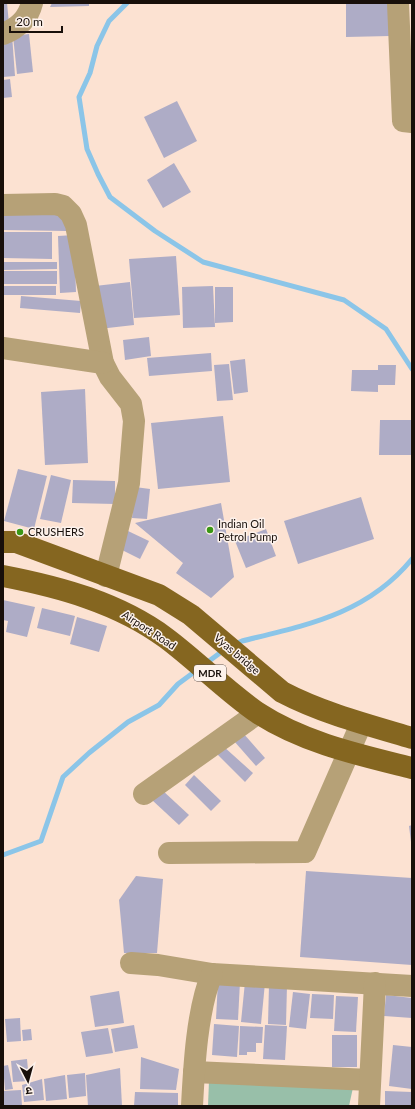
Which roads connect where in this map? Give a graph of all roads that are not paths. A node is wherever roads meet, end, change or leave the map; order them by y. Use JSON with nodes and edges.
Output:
{"nodes":[{"id":1,"x":32,"y":3,"type":"edge"},
{"id":2,"x":398,"y":3,"type":"edge"},
{"id":3,"x":3,"y":34,"type":"edge"},
{"id":4,"x":412,"y":122,"type":"edge"},
{"id":5,"x":3,"y":205,"type":"edge"},
{"id":6,"x":3,"y":348,"type":"edge"},
{"id":7,"x":103,"y":363,"type":"junction"},
{"id":8,"x":3,"y":542,"type":"edge"},
{"id":9,"x":3,"y":576,"type":"edge"},
{"id":10,"x":106,"y":576,"type":"junction"},
{"id":11,"x":256,"y":711,"type":"junction"},
{"id":12,"x":361,"y":724,"type":"junction"},
{"id":13,"x":412,"y":738,"type":"edge"},
{"id":14,"x":349,"y":752,"type":"junction"},
{"id":15,"x":412,"y":768,"type":"edge"},
{"id":16,"x":144,"y":794,"type":"dead end"},
{"id":17,"x":169,"y":853,"type":"dead end"},
{"id":18,"x":130,"y":963,"type":"dead end"},
{"id":19,"x":212,"y":974,"type":"junction"},
{"id":20,"x":376,"y":984,"type":"junction"},
{"id":21,"x":412,"y":986,"type":"edge"},
{"id":22,"x":194,"y":1072,"type":"junction"},
{"id":23,"x":370,"y":1080,"type":"junction"},
{"id":24,"x":192,"y":1106,"type":"edge"},
{"id":25,"x":369,"y":1106,"type":"edge"}],
"edges":[{"from":1,"to":3,"type":"street"},
{"from":2,"to":4,"type":"street"},
{"from":5,"to":7,"type":"street"},
{"from":6,"to":7,"type":"street"},
{"from":7,"to":10,"type":"street"},
{"from":8,"to":10,"type":"main road","name":"Vyas bridge"},
{"from":9,"to":11,"type":"main road","name":"Airport Road","number":"MDR"},
{"from":10,"to":12,"type":"main road","name":"Vyas bridge"},
{"from":11,"to":14,"type":"main road","name":"Airport Road"},
{"from":11,"to":16,"type":"street"},
{"from":12,"to":13,"type":"main road"},
{"from":12,"to":14,"type":"street"},
{"from":14,"to":15,"type":"main road","name":"Airport Road"},
{"from":14,"to":17,"type":"street"},
{"from":18,"to":19,"type":"street"},
{"from":19,"to":20,"type":"street"},
{"from":19,"to":22,"type":"street"},
{"from":20,"to":21,"type":"street"},
{"from":20,"to":23,"type":"street"},
{"from":22,"to":23,"type":"street"},
{"from":22,"to":24,"type":"street"},
{"from":23,"to":25,"type":"street"}]}
